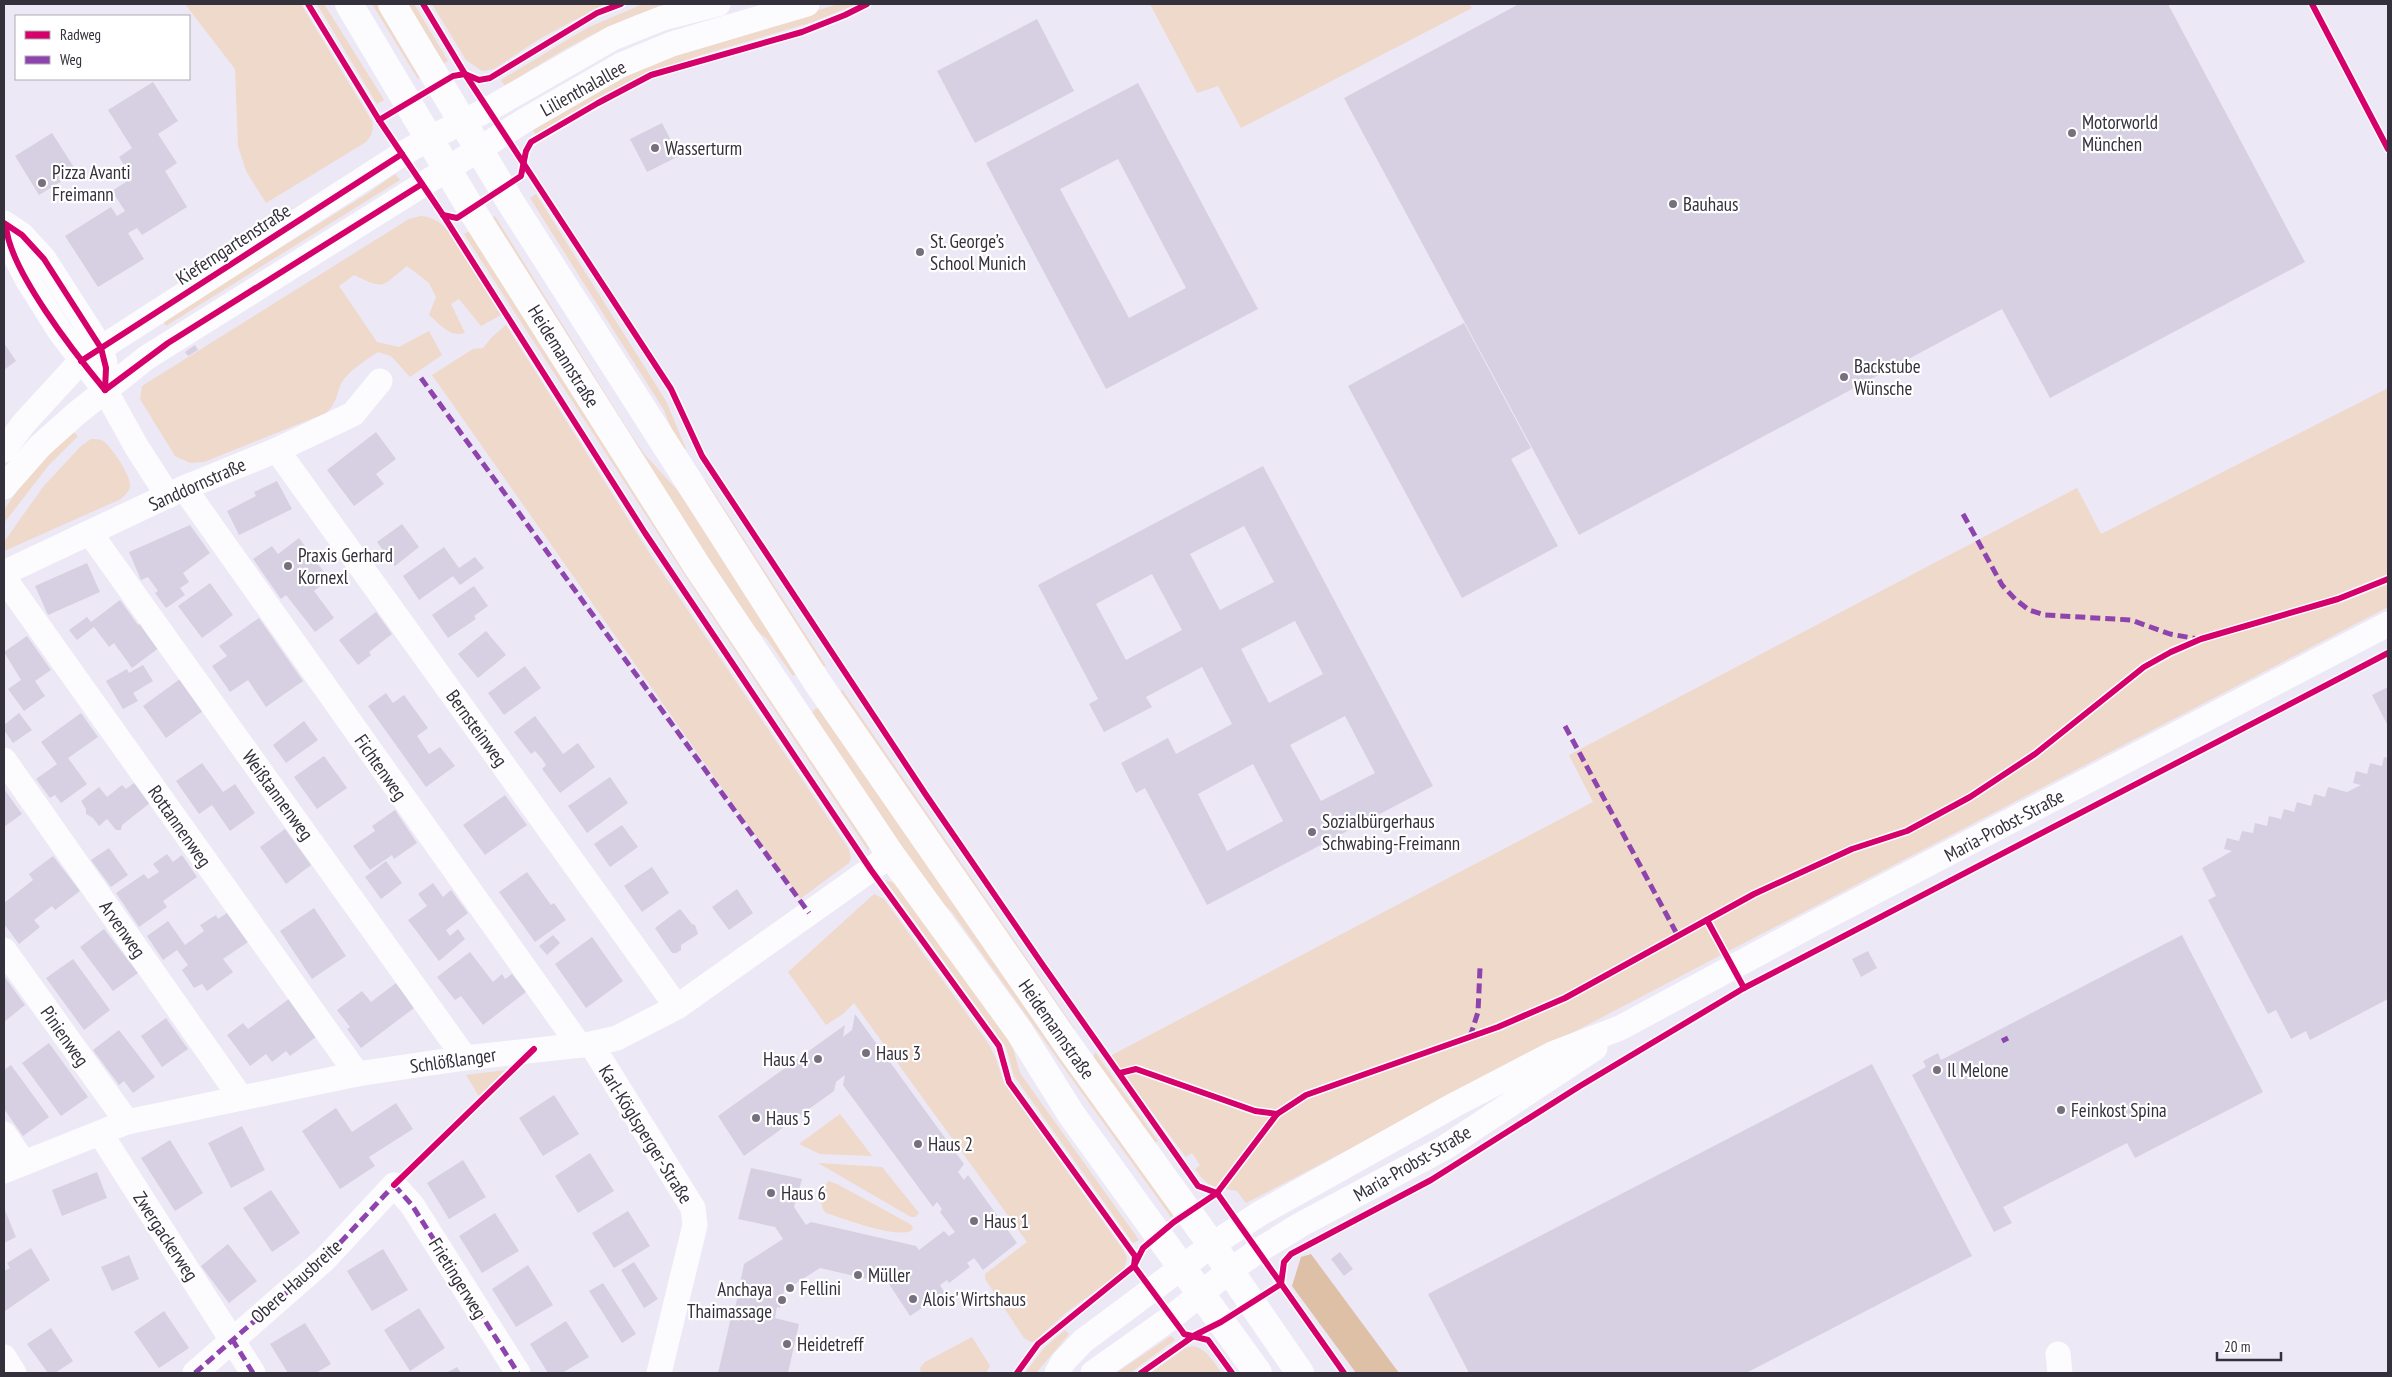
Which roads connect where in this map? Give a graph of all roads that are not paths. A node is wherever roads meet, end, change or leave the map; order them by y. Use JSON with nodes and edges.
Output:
{"nodes":[{"id":1,"x":350,"y":4,"type":"edge"},
{"id":2,"x":392,"y":4,"type":"edge"},
{"id":3,"x":718,"y":4,"type":"edge"},
{"id":4,"x":807,"y":4,"type":"edge"},
{"id":5,"x":727,"y":28,"type":"junction"},
{"id":6,"x":463,"y":122,"type":"junction"},
{"id":7,"x":430,"y":138,"type":"junction"},
{"id":8,"x":480,"y":150,"type":"junction"},
{"id":9,"x":448,"y":169,"type":"junction"},
{"id":10,"x":5,"y":224,"type":"edge"},
{"id":11,"x":91,"y":354,"type":"junction"},
{"id":12,"x":380,"y":382,"type":"dead end"},
{"id":13,"x":105,"y":390,"type":"junction"},
{"id":14,"x":4,"y":450,"type":"edge"},
{"id":15,"x":277,"y":450,"type":"junction"},
{"id":16,"x":4,"y":487,"type":"edge"},
{"id":17,"x":176,"y":492,"type":"junction"},
{"id":18,"x":90,"y":533,"type":"junction"},
{"id":19,"x":4,"y":573,"type":"edge"},
{"id":20,"x":4,"y":578,"type":"edge"},
{"id":21,"x":2388,"y":624,"type":"edge"},
{"id":22,"x":817,"y":682,"type":"junction"},
{"id":23,"x":788,"y":701,"type":"junction"},
{"id":24,"x":4,"y":760,"type":"edge"},
{"id":25,"x":891,"y":856,"type":"junction"},
{"id":26,"x":4,"y":950,"type":"edge"},
{"id":27,"x":677,"y":1007,"type":"junction"},
{"id":28,"x":1620,"y":1028,"type":"junction"},
{"id":29,"x":585,"y":1044,"type":"junction"},
{"id":30,"x":465,"y":1058,"type":"junction"},
{"id":31,"x":356,"y":1074,"type":"junction"},
{"id":32,"x":241,"y":1098,"type":"junction"},
{"id":33,"x":126,"y":1122,"type":"junction"},
{"id":34,"x":100,"y":1133,"type":"junction"},
{"id":35,"x":4,"y":1134,"type":"edge"},
{"id":36,"x":14,"y":1167,"type":"edge"},
{"id":37,"x":394,"y":1185,"type":"joint"},
{"id":38,"x":1212,"y":1245,"type":"junction"},
{"id":39,"x":1182,"y":1267,"type":"junction"},
{"id":40,"x":1229,"y":1271,"type":"junction"},
{"id":41,"x":1201,"y":1293,"type":"junction"},
{"id":42,"x":232,"y":1339,"type":"junction"},
{"id":43,"x":4,"y":1357,"type":"edge"},
{"id":44,"x":14,"y":1373,"type":"edge"},
{"id":45,"x":195,"y":1373,"type":"edge"},
{"id":46,"x":253,"y":1373,"type":"edge"},
{"id":47,"x":518,"y":1373,"type":"edge"},
{"id":48,"x":659,"y":1373,"type":"edge"},
{"id":49,"x":1057,"y":1373,"type":"edge"},
{"id":50,"x":1093,"y":1373,"type":"edge"},
{"id":51,"x":1258,"y":1373,"type":"edge"},
{"id":52,"x":1300,"y":1373,"type":"edge"}],
"edges":[{"from":1,"to":7,"type":"main road","name":"Heidemannstraße"},
{"from":2,"to":6,"type":"main road","name":"Heidemannstraße"},
{"from":3,"to":5,"type":"street","name":"Lilienthalallee"},
{"from":3,"to":6,"type":"street","name":"Lilienthalallee"},
{"from":4,"to":5,"type":"street","name":"Lilienthalallee"},
{"from":5,"to":8,"type":"street","name":"Lilienthalallee"},
{"from":6,"to":7,"type":"street","name":"Kieferngartenstraße"},
{"from":6,"to":8,"type":"main road","name":"Heidemannstraße"},
{"from":7,"to":9,"type":"main road","name":"Heidemannstraße"},
{"from":7,"to":11,"type":"street","name":"Kieferngartenstraße"},
{"from":8,"to":9,"type":"street","name":"Lilienthalallee"},
{"from":8,"to":22,"type":"main road","name":"Heidemannstraße"},
{"from":9,"to":13,"type":"street"},
{"from":9,"to":23,"type":"main road","name":"Heidemannstraße"},
{"from":10,"to":11,"type":"street","name":"Fichtenweg"},
{"from":11,"to":13,"type":"street","name":"Fichtenweg"},
{"from":11,"to":14,"type":"street","name":"Kieferngartenstraße"},
{"from":12,"to":15,"type":"street","name":"Sanddornstraße"},
{"from":13,"to":16,"type":"street"},
{"from":13,"to":17,"type":"street","name":"Fichtenweg"},
{"from":15,"to":17,"type":"street","name":"Sanddornstraße"},
{"from":15,"to":27,"type":"street","name":"Bernsteinweg"},
{"from":17,"to":18,"type":"street","name":"Sanddornstraße"},
{"from":17,"to":29,"type":"street","name":"Fichtenweg"},
{"from":18,"to":19,"type":"street","name":"Sanddornstraße"},
{"from":18,"to":30,"type":"street","name":"Weißtannenweg"},
{"from":20,"to":31,"type":"street","name":"Rottannenweg"},
{"from":21,"to":28,"type":"street","name":"Maria-Probst-Straße"},
{"from":22,"to":23,"type":"main road"},
{"from":22,"to":38,"type":"main road","name":"Heidemannstraße"},
{"from":23,"to":25,"type":"main road","name":"Heidemannstraße"},
{"from":24,"to":32,"type":"street","name":"Arvenweg"},
{"from":25,"to":27,"type":"street","name":"Schlößlanger"},
{"from":25,"to":39,"type":"main road","name":"Heidemannstraße"},
{"from":26,"to":33,"type":"street","name":"Pinienweg"},
{"from":27,"to":29,"type":"street","name":"Schlößlanger"},
{"from":28,"to":38,"type":"street","name":"Maria-Probst-Straße"},
{"from":28,"to":40,"type":"street","name":"Maria-Probst-Straße"},
{"from":29,"to":30,"type":"street","name":"Schlößlanger"},
{"from":29,"to":48,"type":"street","name":"Karl-Köglsperger-Straße"},
{"from":30,"to":31,"type":"street","name":"Schlößlanger"},
{"from":31,"to":32,"type":"street","name":"Schlößlanger"},
{"from":32,"to":33,"type":"street","name":"Schlößlanger"},
{"from":33,"to":34,"type":"street","name":"Schlößlanger"},
{"from":34,"to":36,"type":"street","name":"Schlößlanger"},
{"from":34,"to":42,"type":"street","name":"Zwergackerweg"},
{"from":35,"to":36,"type":"street"},
{"from":37,"to":42,"type":"street","name":"Obere Hausbreite"},
{"from":37,"to":47,"type":"street","name":"Frietingerweg"},
{"from":38,"to":39,"type":"street","name":"Maria-Probst-Straße"},
{"from":38,"to":40,"type":"main road","name":"Heidemannstraße"},
{"from":39,"to":41,"type":"main road","name":"Heidemannstraße"},
{"from":39,"to":49,"type":"street","name":"Maria-Probst-Straße"},
{"from":40,"to":41,"type":"street","name":"Maria-Probst-Straße"},
{"from":40,"to":52,"type":"main road","name":"Heidemannstraße"},
{"from":41,"to":50,"type":"street","name":"Maria-Probst-Straße"},
{"from":41,"to":51,"type":"main road","name":"Heidemannstraße"},
{"from":42,"to":45,"type":"street","name":"Obere Hausbreite"},
{"from":42,"to":46,"type":"street","name":"Zwergackerweg"},
{"from":43,"to":44,"type":"street"}]}
